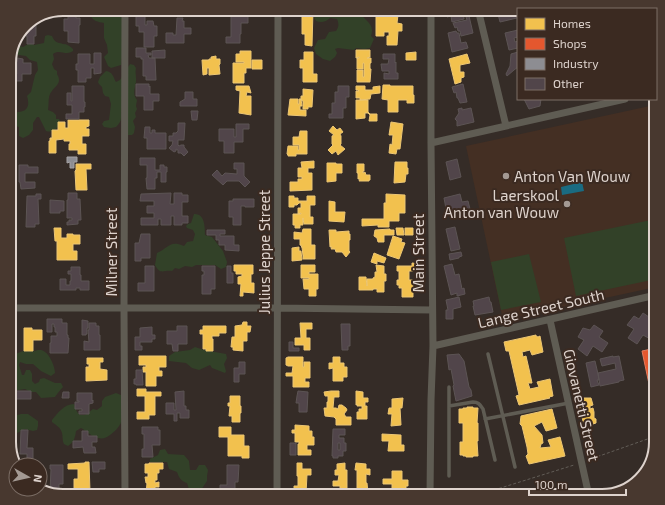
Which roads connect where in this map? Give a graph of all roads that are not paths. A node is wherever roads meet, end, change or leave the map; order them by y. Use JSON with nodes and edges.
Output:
{"nodes":[{"id":1,"x":124,"y":16,"type":"edge"},
{"id":2,"x":278,"y":16,"type":"edge"},
{"id":3,"x":431,"y":16,"type":"edge"},
{"id":4,"x":480,"y":16,"type":"edge"},
{"id":5,"x":621,"y":100,"type":"edge"},
{"id":6,"x":506,"y":126,"type":"junction"},
{"id":7,"x":431,"y":143,"type":"junction"},
{"id":8,"x":649,"y":297,"type":"edge"},
{"id":9,"x":16,"y":308,"type":"edge"},
{"id":10,"x":124,"y":308,"type":"junction"},
{"id":11,"x":278,"y":308,"type":"junction"},
{"id":12,"x":432,"y":310,"type":"junction"},
{"id":13,"x":550,"y":320,"type":"junction"},
{"id":14,"x":433,"y":346,"type":"junction"},
{"id":15,"x":488,"y":354,"type":"dead end"},
{"id":16,"x":449,"y":386,"type":"dead end"},
{"id":17,"x":569,"y":403,"type":"junction"},
{"id":18,"x":449,"y":406,"type":"junction"},
{"id":19,"x":502,"y":415,"type":"junction"},
{"id":20,"x":485,"y":419,"type":"junction"},
{"id":21,"x":495,"y":460,"type":"dead end"},
{"id":22,"x":515,"y":467,"type":"dead end"},
{"id":23,"x":449,"y":476,"type":"dead end"},
{"id":24,"x":125,"y":489,"type":"edge"},
{"id":25,"x":277,"y":489,"type":"edge"},
{"id":26,"x":430,"y":489,"type":"edge"},
{"id":27,"x":588,"y":489,"type":"edge"}],
"edges":[{"from":1,"to":10,"type":"street","name":"Milner Street"},
{"from":2,"to":11,"type":"street","name":"Julius Jeppe Street"},
{"from":3,"to":7,"type":"street","name":"Main Street"},
{"from":4,"to":6,"type":"street"},
{"from":5,"to":6,"type":"street"},
{"from":6,"to":7,"type":"street"},
{"from":7,"to":12,"type":"street","name":"Main Street"},
{"from":8,"to":13,"type":"street","name":"Lange Street South"},
{"from":9,"to":10,"type":"street"},
{"from":10,"to":11,"type":"street"},
{"from":10,"to":24,"type":"street","name":"Milner Street"},
{"from":11,"to":12,"type":"street"},
{"from":11,"to":25,"type":"street","name":"Julius Jeppe Street"},
{"from":12,"to":14,"type":"street","name":"Main Street"},
{"from":13,"to":14,"type":"street","name":"Lange Street South"},
{"from":13,"to":17,"type":"street","name":"Giovanetti Street"},
{"from":14,"to":26,"type":"street","name":"Main Street"},
{"from":15,"to":19,"type":"lane"},
{"from":16,"to":18,"type":"lane"},
{"from":17,"to":19,"type":"lane"},
{"from":17,"to":27,"type":"street","name":"Giovanetti Street"},
{"from":18,"to":20,"type":"lane"},
{"from":18,"to":23,"type":"lane"},
{"from":19,"to":20,"type":"lane"},
{"from":19,"to":22,"type":"lane"},
{"from":20,"to":21,"type":"lane"}]}
